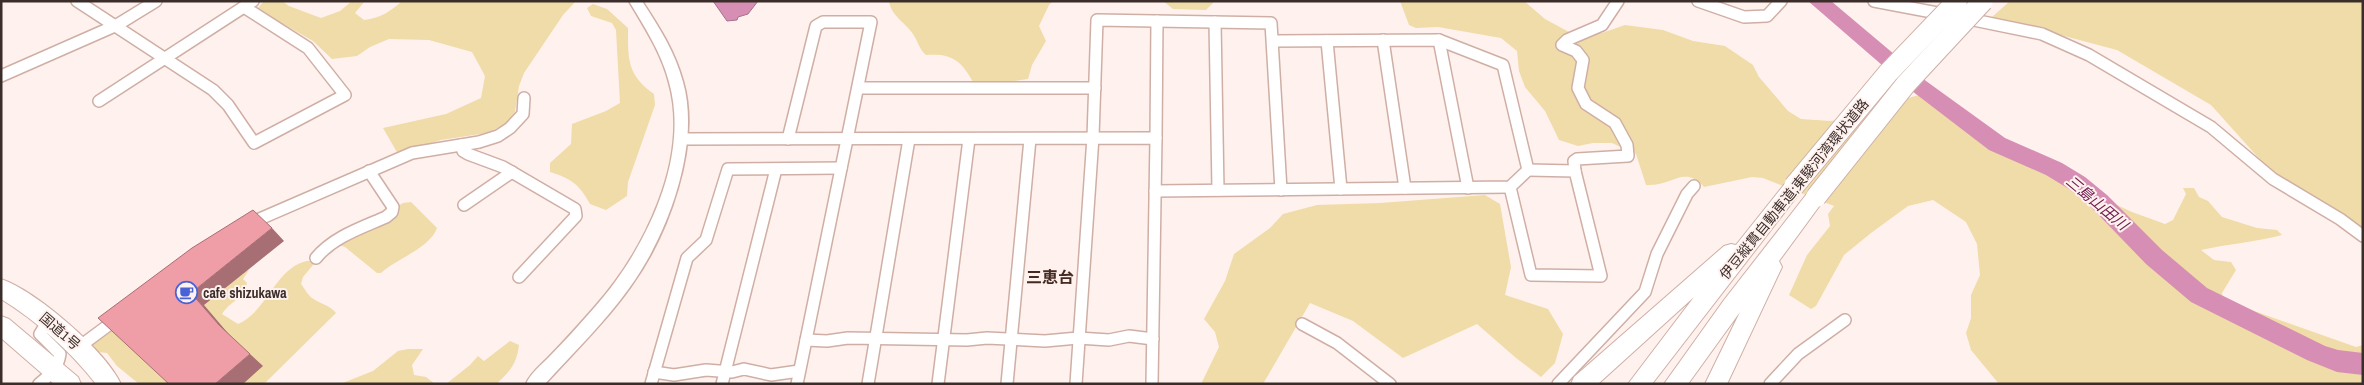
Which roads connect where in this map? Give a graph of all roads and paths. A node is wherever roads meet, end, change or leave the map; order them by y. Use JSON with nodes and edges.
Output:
{"nodes":[{"id":1,"x":77,"y":1,"type":"edge"},
{"id":2,"x":156,"y":1,"type":"edge"},
{"id":3,"x":635,"y":1,"type":"edge"},
{"id":4,"x":1618,"y":1,"type":"edge"},
{"id":5,"x":1698,"y":1,"type":"edge"},
{"id":6,"x":1781,"y":1,"type":"edge"},
{"id":7,"x":1874,"y":1,"type":"edge"},
{"id":8,"x":1957,"y":1,"type":"edge"},
{"id":9,"x":1982,"y":1,"type":"edge"},
{"id":10,"x":249,"y":4,"type":"edge"},
{"id":11,"x":1157,"y":21,"type":"junction"},
{"id":12,"x":1215,"y":22,"type":"junction"},
{"id":13,"x":117,"y":25,"type":"junction"},
{"id":14,"x":1327,"y":40,"type":"junction"},
{"id":15,"x":1383,"y":40,"type":"junction"},
{"id":16,"x":1439,"y":40,"type":"junction"},
{"id":17,"x":1273,"y":41,"type":"junction"},
{"id":18,"x":166,"y":57,"type":"junction"},
{"id":19,"x":4,"y":71,"type":"edge"},
{"id":20,"x":859,"y":88,"type":"junction"},
{"id":21,"x":1095,"y":88,"type":"junction"},
{"id":22,"x":524,"y":98,"type":"dead end"},
{"id":23,"x":98,"y":101,"type":"dead end"},
{"id":24,"x":847,"y":138,"type":"junction"},
{"id":25,"x":1092,"y":138,"type":"junction"},
{"id":26,"x":1156,"y":138,"type":"junction"},
{"id":27,"x":683,"y":139,"type":"junction"},
{"id":28,"x":788,"y":139,"type":"junction"},
{"id":29,"x":909,"y":139,"type":"junction"},
{"id":30,"x":969,"y":139,"type":"junction"},
{"id":31,"x":1030,"y":139,"type":"junction"},
{"id":32,"x":461,"y":144,"type":"junction"},
{"id":33,"x":841,"y":168,"type":"junction"},
{"id":34,"x":776,"y":169,"type":"junction"},
{"id":35,"x":368,"y":170,"type":"junction"},
{"id":36,"x":1528,"y":170,"type":"junction"},
{"id":37,"x":1575,"y":171,"type":"junction"},
{"id":38,"x":512,"y":172,"type":"junction"},
{"id":39,"x":1694,"y":186,"type":"dead end"},
{"id":40,"x":1510,"y":187,"type":"junction"},
{"id":41,"x":1341,"y":188,"type":"junction"},
{"id":42,"x":1405,"y":188,"type":"junction"},
{"id":43,"x":1468,"y":188,"type":"junction"},
{"id":44,"x":1218,"y":190,"type":"junction"},
{"id":45,"x":1280,"y":190,"type":"junction"},
{"id":46,"x":1155,"y":191,"type":"junction"},
{"id":47,"x":464,"y":205,"type":"dead end"},
{"id":48,"x":1766,"y":221,"type":"junction"},
{"id":49,"x":237,"y":231,"type":"edge"},
{"id":50,"x":1787,"y":234,"type":"junction"},
{"id":51,"x":2363,"y":236,"type":"edge"},
{"id":52,"x":316,"y":258,"type":"dead end"},
{"id":53,"x":519,"y":277,"type":"dead end"},
{"id":54,"x":1,"y":288,"type":"edge"},
{"id":55,"x":130,"y":308,"type":"edge"},
{"id":56,"x":1845,"y":320,"type":"dead end"},
{"id":57,"x":48,"y":321,"type":"junction"},
{"id":58,"x":1302,"y":324,"type":"dead end"},
{"id":59,"x":1,"y":325,"type":"edge"},
{"id":60,"x":1078,"y":338,"type":"junction"},
{"id":61,"x":876,"y":339,"type":"junction"},
{"id":62,"x":1012,"y":339,"type":"junction"},
{"id":63,"x":1153,"y":339,"type":"junction"},
{"id":64,"x":806,"y":340,"type":"junction"},
{"id":65,"x":944,"y":340,"type":"junction"},
{"id":66,"x":79,"y":348,"type":"junction"},
{"id":67,"x":652,"y":378,"type":"edge"},
{"id":68,"x":724,"y":378,"type":"edge"},
{"id":69,"x":798,"y":378,"type":"edge"},
{"id":70,"x":54,"y":380,"type":"edge"},
{"id":71,"x":110,"y":384,"type":"edge"},
{"id":72,"x":534,"y":384,"type":"edge"},
{"id":73,"x":868,"y":384,"type":"edge"},
{"id":74,"x":938,"y":384,"type":"edge"},
{"id":75,"x":1007,"y":384,"type":"edge"},
{"id":76,"x":1076,"y":384,"type":"edge"},
{"id":77,"x":1152,"y":384,"type":"edge"},
{"id":78,"x":1390,"y":384,"type":"edge"},
{"id":79,"x":1558,"y":384,"type":"edge"},
{"id":80,"x":1582,"y":384,"type":"edge"},
{"id":81,"x":1639,"y":384,"type":"edge"},
{"id":82,"x":1675,"y":384,"type":"edge"},
{"id":83,"x":1716,"y":384,"type":"edge"},
{"id":84,"x":1770,"y":384,"type":"edge"}],
"edges":[{"from":1,"to":13,"type":"street"},
{"from":2,"to":13,"type":"street"},
{"from":3,"to":27,"type":"street"},
{"from":4,"to":37,"type":"street"},
{"from":5,"to":6,"type":"street"},
{"from":7,"to":51,"type":"street"},
{"from":8,"to":48,"type":"highway","name":"伊豆縦貫自動車道;東駿河湾環状道路","bridge":true},
{"from":9,"to":50,"type":"highway","name":"伊豆縦貫自動車道;東駿河湾環状道路","bridge":true},
{"from":10,"to":18,"type":"street"},
{"from":10,"to":18,"type":"street"},
{"from":11,"to":12,"type":"street"},
{"from":11,"to":21,"type":"street"},
{"from":11,"to":26,"type":"street"},
{"from":12,"to":17,"type":"street"},
{"from":12,"to":44,"type":"street"},
{"from":13,"to":18,"type":"street"},
{"from":13,"to":19,"type":"street"},
{"from":14,"to":15,"type":"street"},
{"from":14,"to":17,"type":"street"},
{"from":14,"to":41,"type":"street"},
{"from":15,"to":16,"type":"street"},
{"from":15,"to":42,"type":"street"},
{"from":16,"to":36,"type":"street"},
{"from":16,"to":43,"type":"street"},
{"from":17,"to":45,"type":"street"},
{"from":18,"to":23,"type":"street"},
{"from":20,"to":21,"type":"street"},
{"from":20,"to":24,"type":"street"},
{"from":20,"to":28,"type":"street"},
{"from":21,"to":25,"type":"street"},
{"from":22,"to":32,"type":"street"},
{"from":24,"to":28,"type":"street"},
{"from":24,"to":29,"type":"street"},
{"from":24,"to":33,"type":"street"},
{"from":25,"to":26,"type":"street"},
{"from":25,"to":31,"type":"street"},
{"from":25,"to":60,"type":"street"},
{"from":26,"to":46,"type":"street"},
{"from":27,"to":28,"type":"street"},
{"from":27,"to":72,"type":"street"},
{"from":29,"to":30,"type":"street"},
{"from":29,"to":61,"type":"street"},
{"from":30,"to":31,"type":"street"},
{"from":30,"to":65,"type":"street"},
{"from":31,"to":62,"type":"street"},
{"from":32,"to":35,"type":"street"},
{"from":32,"to":38,"type":"street"},
{"from":33,"to":34,"type":"street"},
{"from":33,"to":64,"type":"street"},
{"from":34,"to":67,"type":"street"},
{"from":34,"to":68,"type":"street"},
{"from":35,"to":49,"type":"street"},
{"from":35,"to":52,"type":"street"},
{"from":36,"to":37,"type":"street"},
{"from":36,"to":40,"type":"street"},
{"from":37,"to":40,"type":"street"},
{"from":38,"to":47,"type":"street"},
{"from":38,"to":53,"type":"street"},
{"from":39,"to":79,"type":"street"},
{"from":40,"to":43,"type":"street"},
{"from":41,"to":42,"type":"street"},
{"from":41,"to":45,"type":"street"},
{"from":42,"to":43,"type":"street"},
{"from":44,"to":45,"type":"street"},
{"from":44,"to":46,"type":"street"},
{"from":46,"to":63,"type":"street"},
{"from":48,"to":80,"type":"highway"},
{"from":48,"to":81,"type":"highway","name":"伊豆縦貫自動車道;東駿河湾環状道路"},
{"from":50,"to":82,"type":"highway","name":"伊豆縦貫自動車道;東駿河湾環状道路"},
{"from":50,"to":83,"type":"highway"},
{"from":54,"to":57,"type":"highway","name":"国道1号"},
{"from":55,"to":66,"type":"street"},
{"from":56,"to":84,"type":"street"},
{"from":57,"to":66,"type":"highway","name":"国道1号"},
{"from":57,"to":70,"type":"street"},
{"from":58,"to":78,"type":"street"},
{"from":59,"to":70,"type":"highway"},
{"from":60,"to":62,"type":"street"},
{"from":60,"to":63,"type":"street"},
{"from":60,"to":76,"type":"street"},
{"from":61,"to":64,"type":"street"},
{"from":61,"to":65,"type":"street"},
{"from":61,"to":73,"type":"street"},
{"from":62,"to":65,"type":"street"},
{"from":62,"to":75,"type":"street"},
{"from":63,"to":77,"type":"street"},
{"from":64,"to":69,"type":"street"},
{"from":65,"to":74,"type":"street"},
{"from":66,"to":71,"type":"highway","name":"国道1号"},
{"from":67,"to":68,"type":"street"},
{"from":68,"to":69,"type":"street"}]}
